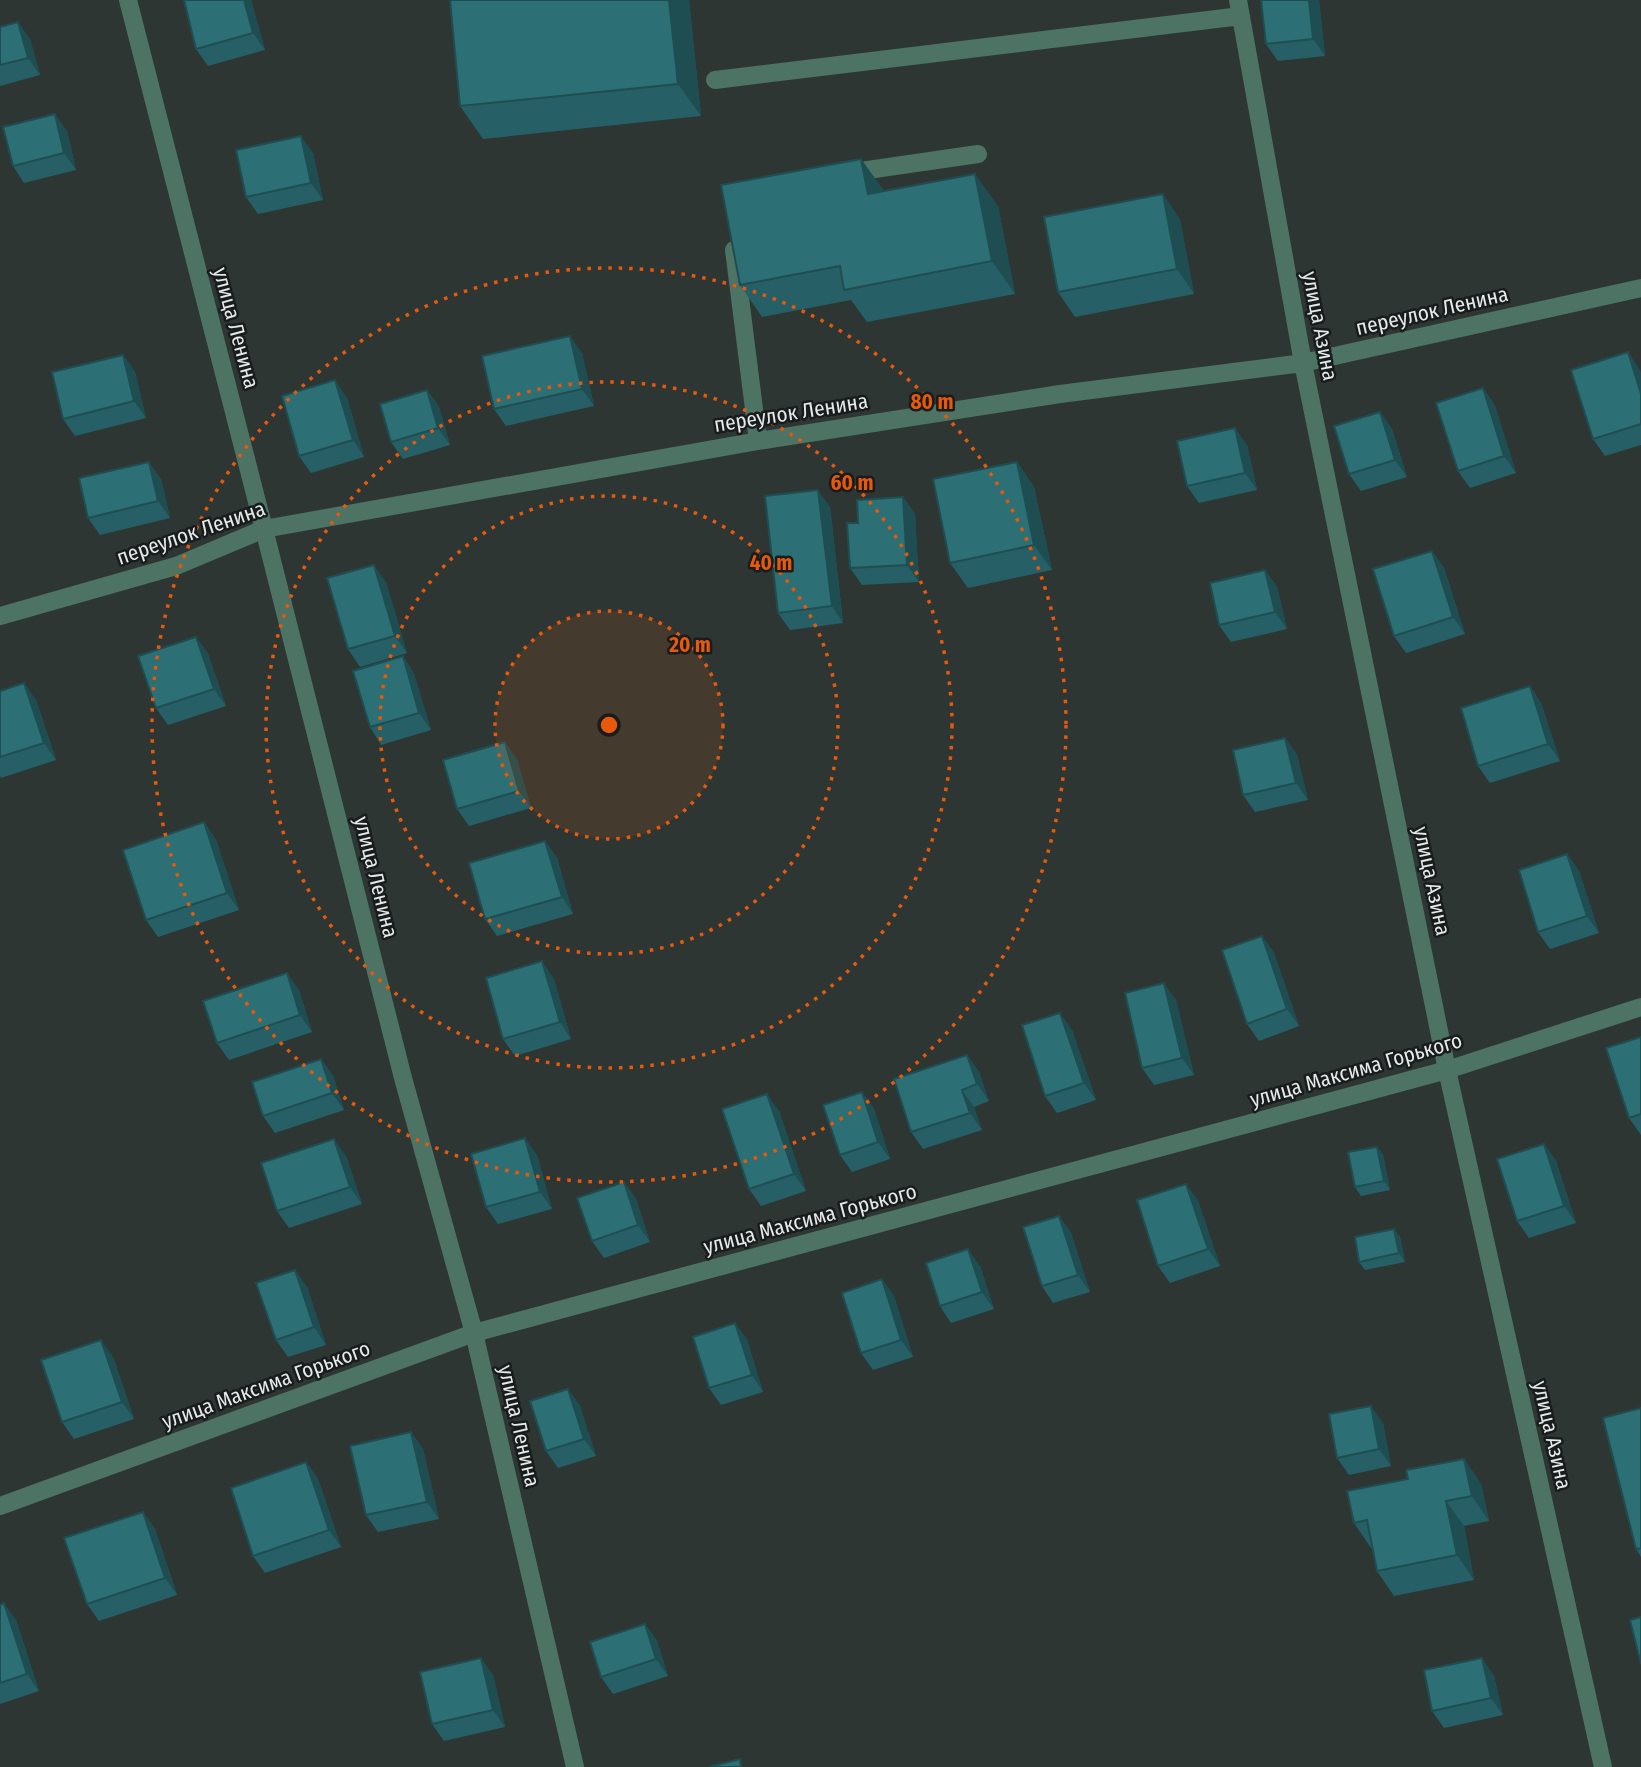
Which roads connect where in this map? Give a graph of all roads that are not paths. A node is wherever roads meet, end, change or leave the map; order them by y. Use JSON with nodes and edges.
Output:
{"nodes":[{"id":1,"x":128,"y":0,"type":"edge"},
{"id":2,"x":1240,"y":8,"type":"edge"},
{"id":3,"x":715,"y":80,"type":"dead end"},
{"id":4,"x":978,"y":154,"type":"dead end"},
{"id":5,"x":832,"y":175,"type":"edge"},
{"id":6,"x":732,"y":229,"type":"edge"},
{"id":7,"x":1641,"y":288,"type":"edge"},
{"id":8,"x":1303,"y":363,"type":"junction"},
{"id":9,"x":758,"y":441,"type":"junction"},
{"id":10,"x":264,"y":528,"type":"junction"},
{"id":11,"x":0,"y":617,"type":"edge"},
{"id":12,"x":1641,"y":1007,"type":"edge"},
{"id":13,"x":1447,"y":1070,"type":"junction"},
{"id":14,"x":474,"y":1333,"type":"junction"},
{"id":15,"x":0,"y":1506,"type":"edge"},
{"id":16,"x":575,"y":1767,"type":"edge"},
{"id":17,"x":1603,"y":1767,"type":"edge"}],
"edges":[{"from":1,"to":10,"type":"street","name":"улица Ленина"},
{"from":2,"to":3,"type":"street"},
{"from":2,"to":8,"type":"street","name":"улица Азина"},
{"from":4,"to":5,"type":"street"},
{"from":6,"to":9,"type":"street"},
{"from":7,"to":8,"type":"street","name":"переулок Ленина"},
{"from":8,"to":9,"type":"street","name":"переулок Ленина"},
{"from":8,"to":13,"type":"street","name":"улица Азина"},
{"from":9,"to":10,"type":"street","name":"переулок Ленина"},
{"from":10,"to":11,"type":"street","name":"переулок Ленина"},
{"from":10,"to":14,"type":"street","name":"улица Ленина"},
{"from":12,"to":13,"type":"street","name":"улица Максима Горького"},
{"from":13,"to":14,"type":"street","name":"улица Максима Горького"},
{"from":13,"to":17,"type":"street","name":"улица Азина"},
{"from":14,"to":15,"type":"street","name":"улица Максима Горького"},
{"from":14,"to":16,"type":"street","name":"улица Ленина"}]}
